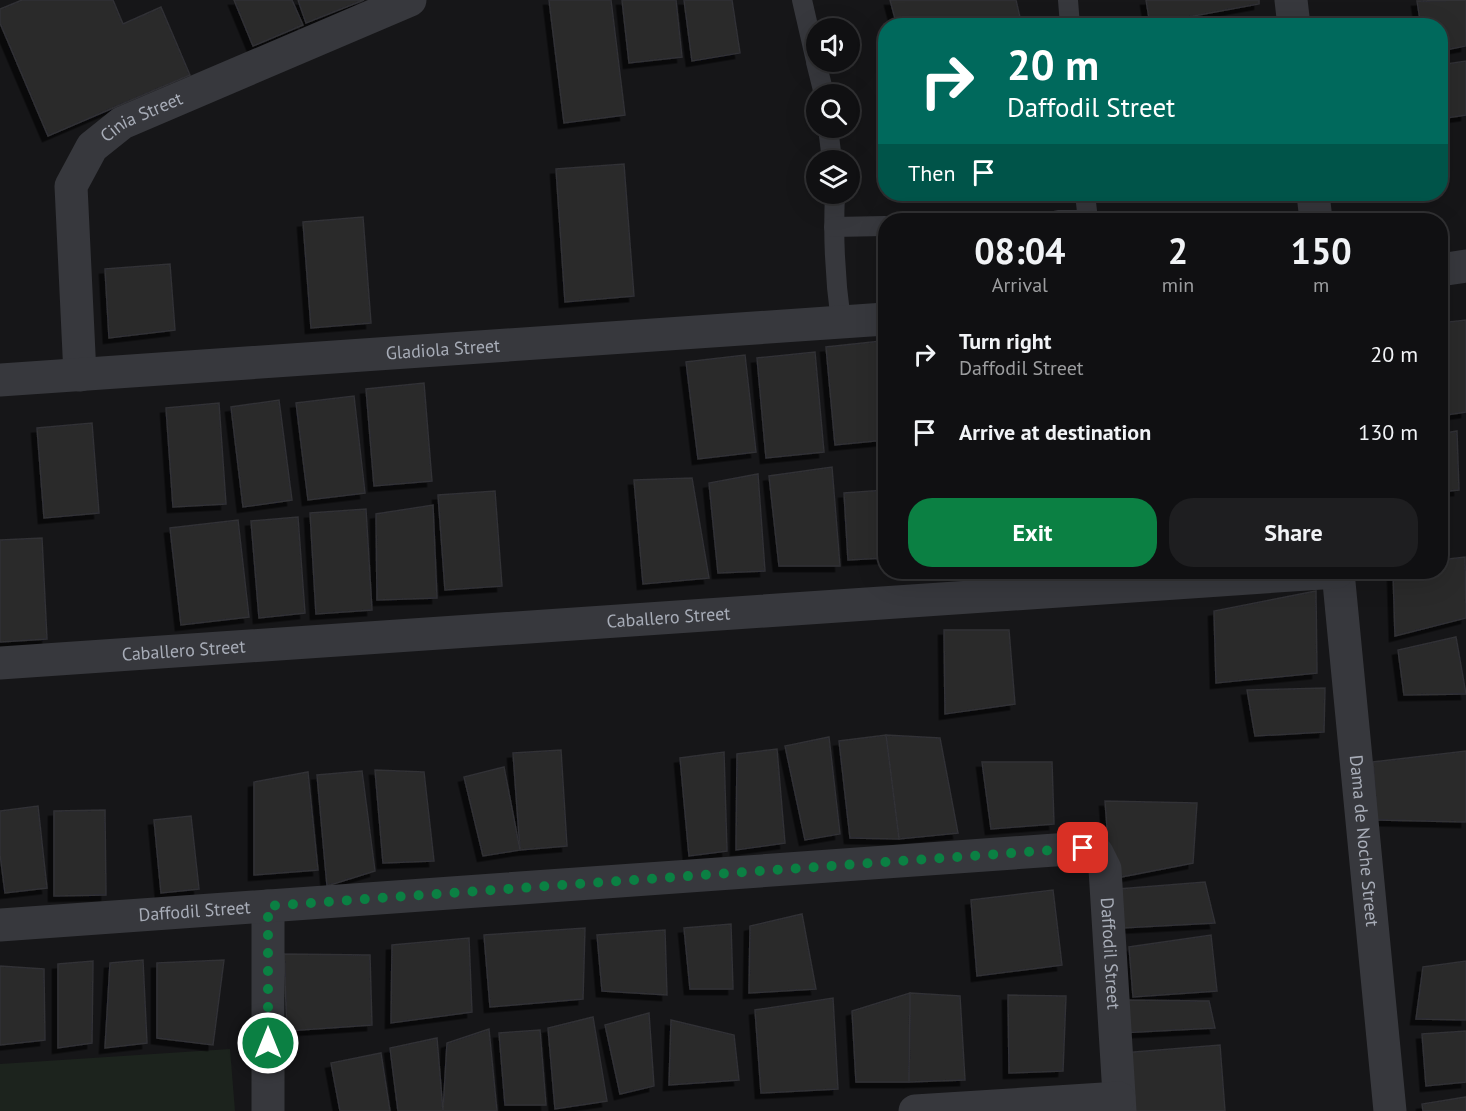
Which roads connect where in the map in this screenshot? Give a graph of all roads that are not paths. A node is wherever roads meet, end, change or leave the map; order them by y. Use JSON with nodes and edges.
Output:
{"nodes":[{"id":1,"x":410,"y":0,"type":"edge"},
{"id":2,"x":802,"y":0,"type":"edge"},
{"id":3,"x":1068,"y":0,"type":"edge"},
{"id":4,"x":1291,"y":0,"type":"edge"},
{"id":5,"x":806,"y":18,"type":"edge"},
{"id":6,"x":1069,"y":18,"type":"edge"},
{"id":7,"x":1293,"y":18,"type":"edge"},
{"id":8,"x":835,"y":204,"type":"edge"},
{"id":9,"x":878,"y":226,"type":"edge"},
{"id":10,"x":834,"y":227,"type":"junction"},
{"id":11,"x":1466,"y":266,"type":"edge"},
{"id":12,"x":1448,"y":269,"type":"edge"},
{"id":13,"x":878,"y":319,"type":"edge"},
{"id":14,"x":841,"y":322,"type":"junction"},
{"id":15,"x":80,"y":375,"type":"junction"},
{"id":16,"x":0,"y":380,"type":"edge"},
{"id":17,"x":1234,"y":579,"type":"edge"},
{"id":18,"x":1338,"y":579,"type":"edge"},
{"id":19,"x":0,"y":663,"type":"edge"},
{"id":20,"x":268,"y":906,"type":"junction"},
{"id":21,"x":0,"y":925,"type":"edge"},
{"id":22,"x":1120,"y":1104,"type":"edge"},
{"id":23,"x":268,"y":1111,"type":"edge"},
{"id":24,"x":915,"y":1111,"type":"edge"},
{"id":25,"x":1390,"y":1111,"type":"edge"}],
"edges":[{"from":1,"to":15,"type":"street","name":"Cinia Street"},
{"from":2,"to":5,"type":"lane"},
{"from":3,"to":6,"type":"lane"},
{"from":4,"to":7,"type":"street"},
{"from":8,"to":10,"type":"lane"},
{"from":9,"to":10,"type":"lane"},
{"from":10,"to":14,"type":"lane"},
{"from":11,"to":12,"type":"street"},
{"from":13,"to":14,"type":"street","name":"Gladiola Street"},
{"from":14,"to":15,"type":"street","name":"Gladiola Street"},
{"from":15,"to":16,"type":"street","name":"Gladiola Street"},
{"from":17,"to":19,"type":"street","name":"Caballero Street"},
{"from":18,"to":25,"type":"street","name":"Dama de Noche Street"},
{"from":20,"to":21,"type":"street","name":"Daffodil Street"},
{"from":20,"to":22,"type":"street","name":"Daffodil Street"},
{"from":20,"to":23,"type":"street"},
{"from":22,"to":24,"type":"street"}]}
